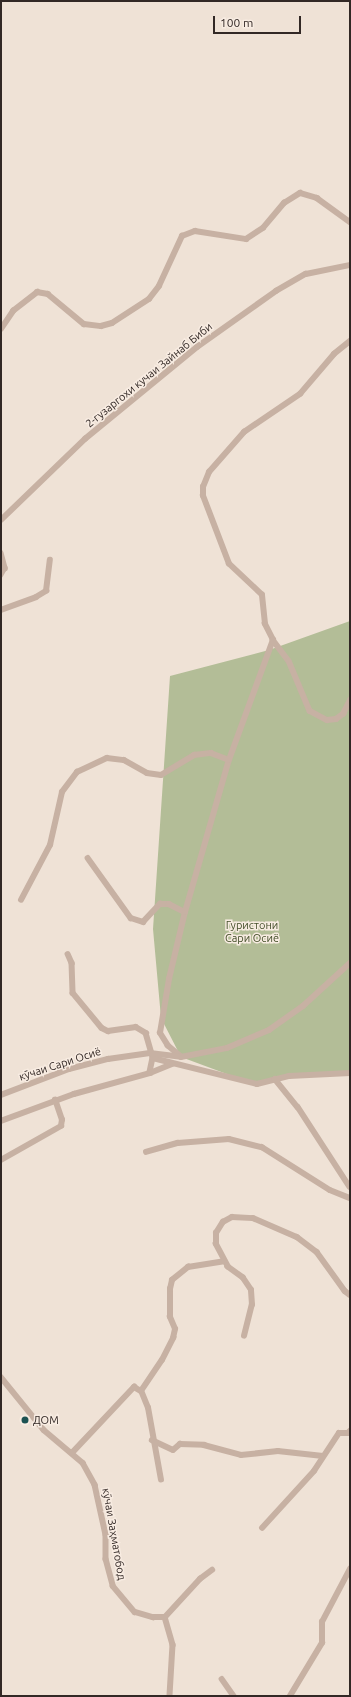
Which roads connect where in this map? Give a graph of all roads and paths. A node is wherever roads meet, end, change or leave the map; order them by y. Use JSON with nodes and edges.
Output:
{"nodes":[{"id":1,"x":350,"y":222,"type":"edge"},
{"id":2,"x":350,"y":265,"type":"edge"},
{"id":3,"x":1,"y":329,"type":"edge"},
{"id":4,"x":350,"y":341,"type":"edge"},
{"id":5,"x":1,"y":520,"type":"edge"},
{"id":6,"x":1,"y":553,"type":"edge"},
{"id":7,"x":50,"y":560,"type":"dead end"},
{"id":8,"x":1,"y":575,"type":"edge"},
{"id":9,"x":1,"y":610,"type":"edge"},
{"id":10,"x":273,"y":640,"type":"junction"},
{"id":11,"x":350,"y":700,"type":"edge"},
{"id":12,"x":229,"y":760,"type":"junction"},
{"id":13,"x":88,"y":858,"type":"dead end"},
{"id":14,"x":21,"y":900,"type":"dead end"},
{"id":15,"x":184,"y":912,"type":"junction"},
{"id":16,"x":68,"y":954,"type":"dead end"},
{"id":17,"x":350,"y":963,"type":"edge"},
{"id":18,"x":152,"y":1055,"type":"junction"},
{"id":19,"x":181,"y":1057,"type":"junction"},
{"id":20,"x":172,"y":1064,"type":"junction"},
{"id":21,"x":150,"y":1073,"type":"junction"},
{"id":22,"x":350,"y":1073,"type":"edge"},
{"id":23,"x":275,"y":1079,"type":"junction"},
{"id":24,"x":1,"y":1095,"type":"edge"},
{"id":25,"x":55,"y":1100,"type":"junction"},
{"id":26,"x":1,"y":1121,"type":"edge"},
{"id":27,"x":146,"y":1152,"type":"dead end"},
{"id":28,"x":1,"y":1160,"type":"edge"},
{"id":29,"x":350,"y":1187,"type":"edge"},
{"id":30,"x":350,"y":1198,"type":"edge"},
{"id":31,"x":224,"y":1261,"type":"junction"},
{"id":32,"x":350,"y":1295,"type":"edge"},
{"id":33,"x":244,"y":1336,"type":"dead end"},
{"id":34,"x":1,"y":1378,"type":"edge"},
{"id":35,"x":141,"y":1391,"type":"junction"},
{"id":36,"x":350,"y":1431,"type":"edge"},
{"id":37,"x":152,"y":1440,"type":"junction"},
{"id":38,"x":72,"y":1453,"type":"junction"},
{"id":39,"x":323,"y":1456,"type":"junction"},
{"id":40,"x":161,"y":1480,"type":"dead end"},
{"id":41,"x":262,"y":1528,"type":"dead end"},
{"id":42,"x":350,"y":1569,"type":"edge"},
{"id":43,"x":212,"y":1570,"type":"dead end"},
{"id":44,"x":164,"y":1617,"type":"junction"},
{"id":45,"x":222,"y":1679,"type":"dead end"},
{"id":46,"x":170,"y":1696,"type":"edge"},
{"id":47,"x":234,"y":1696,"type":"edge"},
{"id":48,"x":290,"y":1696,"type":"edge"}],
"edges":[{"from":1,"to":3,"type":"street"},
{"from":2,"to":5,"type":"street","name":"2-гузаргохи кучаи Зайнаб Биби"},
{"from":4,"to":10,"type":"street"},
{"from":6,"to":8,"type":"street"},
{"from":7,"to":9,"type":"street"},
{"from":10,"to":11,"type":"street"},
{"from":10,"to":12,"type":"street"},
{"from":12,"to":14,"type":"street"},
{"from":12,"to":15,"type":"street"},
{"from":13,"to":15,"type":"street"},
{"from":15,"to":19,"type":"street"},
{"from":16,"to":18,"type":"street"},
{"from":17,"to":19,"type":"street"},
{"from":18,"to":19,"type":"street"},
{"from":18,"to":20,"type":"street","name":"кӯчаи Сари Осиё"},
{"from":18,"to":21,"type":"street"},
{"from":18,"to":24,"type":"street","name":"кӯчаи Сари Осиё"},
{"from":20,"to":21,"type":"street"},
{"from":20,"to":23,"type":"street","name":"кӯчаи Сари Осиё"},
{"from":21,"to":25,"type":"street"},
{"from":22,"to":23,"type":"street","name":"кӯчаи Сари Осиё"},
{"from":23,"to":29,"type":"street"},
{"from":25,"to":26,"type":"street"},
{"from":25,"to":28,"type":"street"},
{"from":27,"to":30,"type":"street"},
{"from":31,"to":32,"type":"street"},
{"from":31,"to":33,"type":"street"},
{"from":31,"to":35,"type":"street"},
{"from":34,"to":38,"type":"street","name":"кӯчаи Заҳматобод"},
{"from":35,"to":37,"type":"street"},
{"from":35,"to":38,"type":"street"},
{"from":36,"to":39,"type":"street"},
{"from":37,"to":39,"type":"street"},
{"from":37,"to":40,"type":"street"},
{"from":38,"to":44,"type":"street","name":"кӯчаи Заҳматобод"},
{"from":39,"to":41,"type":"street"},
{"from":42,"to":48,"type":"street"},
{"from":43,"to":44,"type":"street"},
{"from":44,"to":46,"type":"street"},
{"from":45,"to":47,"type":"street"}]}
